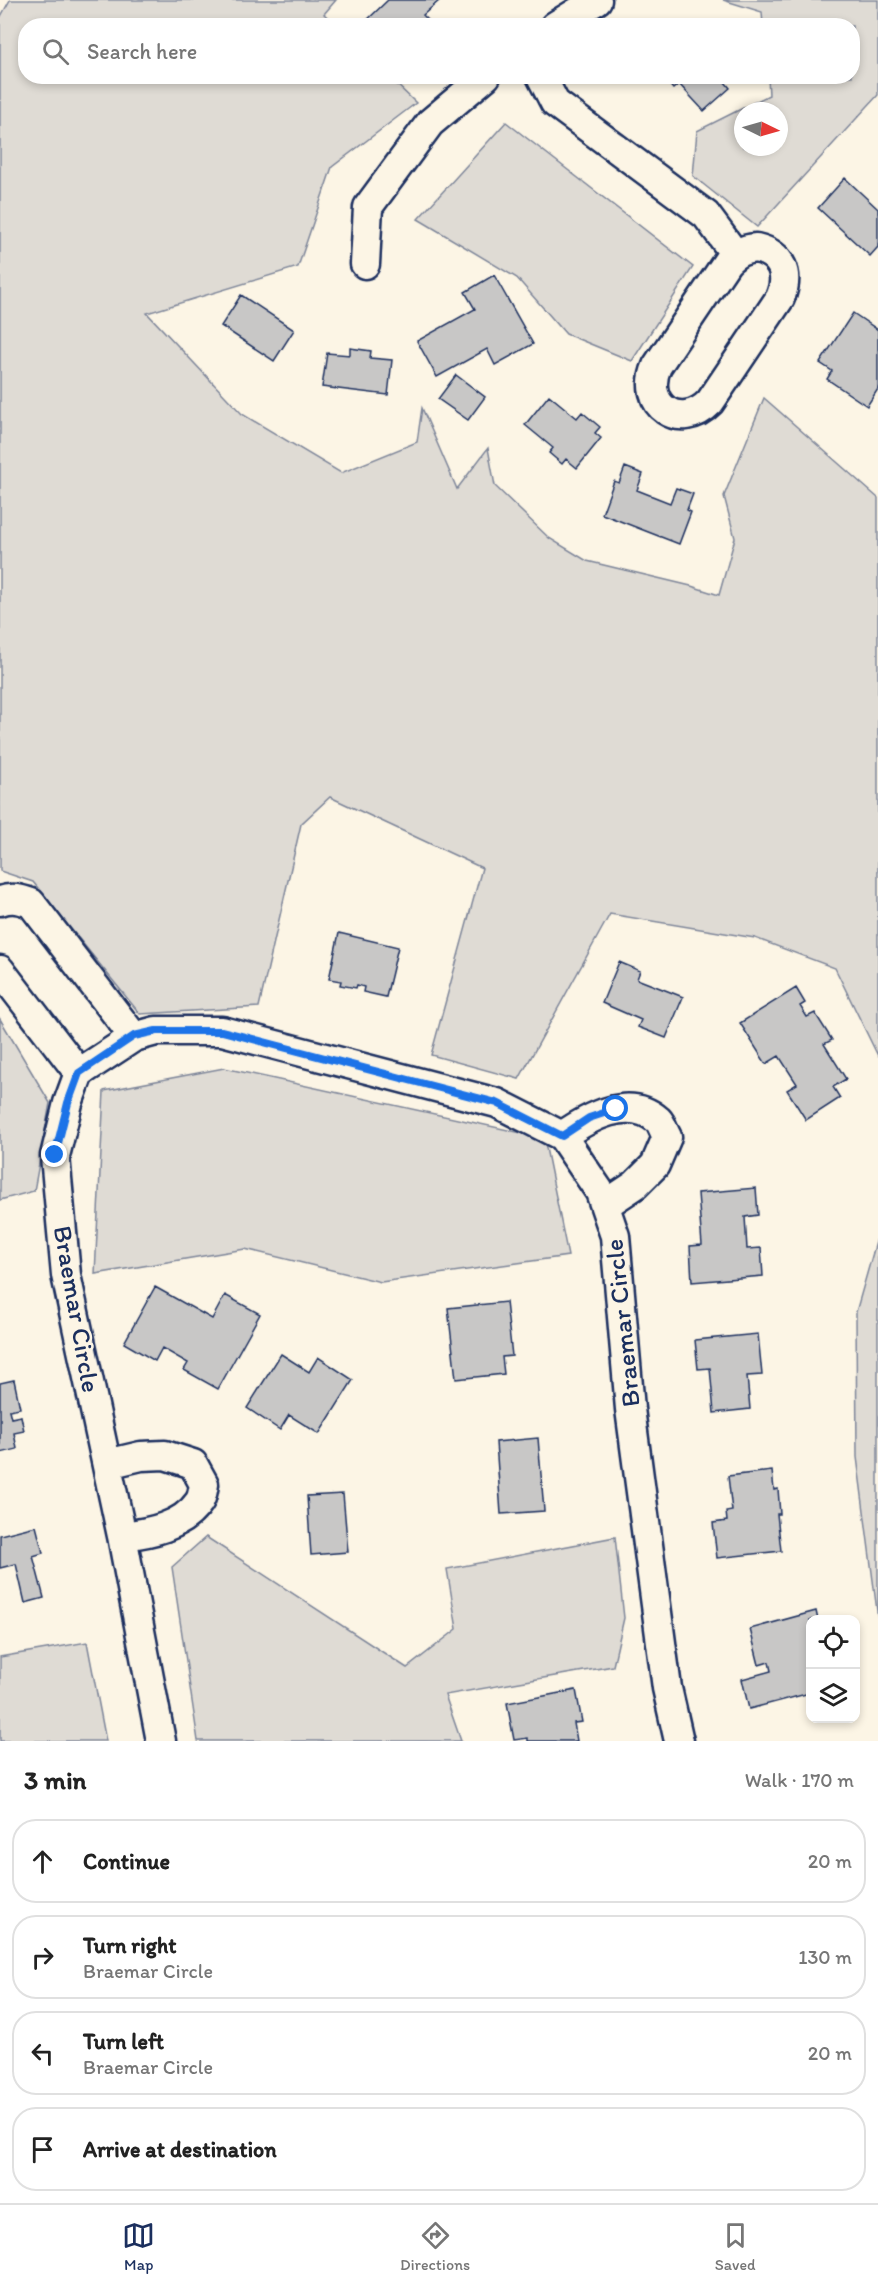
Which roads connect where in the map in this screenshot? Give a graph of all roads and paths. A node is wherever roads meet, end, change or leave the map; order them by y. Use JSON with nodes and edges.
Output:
{"nodes":[{"id":1,"x":597,"y":0,"type":"edge"},
{"id":2,"x":568,"y":18,"type":"edge"},
{"id":3,"x":476,"y":84,"type":"edge"},
{"id":4,"x":546,"y":84,"type":"edge"},
{"id":5,"x":735,"y":254,"type":"junction"},
{"id":6,"x":365,"y":264,"type":"dead end"},
{"id":7,"x":0,"y":901,"type":"edge"},
{"id":8,"x":0,"y":970,"type":"edge"},
{"id":9,"x":134,"y":1036,"type":"junction"},
{"id":10,"x":79,"y":1073,"type":"junction"},
{"id":11,"x":562,"y":1136,"type":"junction"},
{"id":12,"x":605,"y":1205,"type":"junction"},
{"id":13,"x":107,"y":1464,"type":"junction"},
{"id":14,"x":122,"y":1536,"type":"junction"},
{"id":15,"x":161,"y":1741,"type":"edge"},
{"id":16,"x":679,"y":1741,"type":"edge"}],
"edges":[{"from":1,"to":2,"type":"street"},
{"from":3,"to":6,"type":"street"},
{"from":4,"to":5,"type":"street"},
{"from":5,"to":5,"type":"street"},
{"from":7,"to":9,"type":"street"},
{"from":8,"to":10,"type":"street"},
{"from":9,"to":10,"type":"street","name":"Braemar Circle"},
{"from":9,"to":11,"type":"street","name":"Braemar Circle"},
{"from":10,"to":13,"type":"street","name":"Braemar Circle"},
{"from":11,"to":12,"type":"street","name":"Braemar Circle"},
{"from":11,"to":12,"type":"street"},
{"from":12,"to":16,"type":"street","name":"Braemar Circle"},
{"from":13,"to":14,"type":"street","name":"Braemar Circle"},
{"from":13,"to":14,"type":"street"},
{"from":14,"to":15,"type":"street","name":"Braemar Circle"}]}
